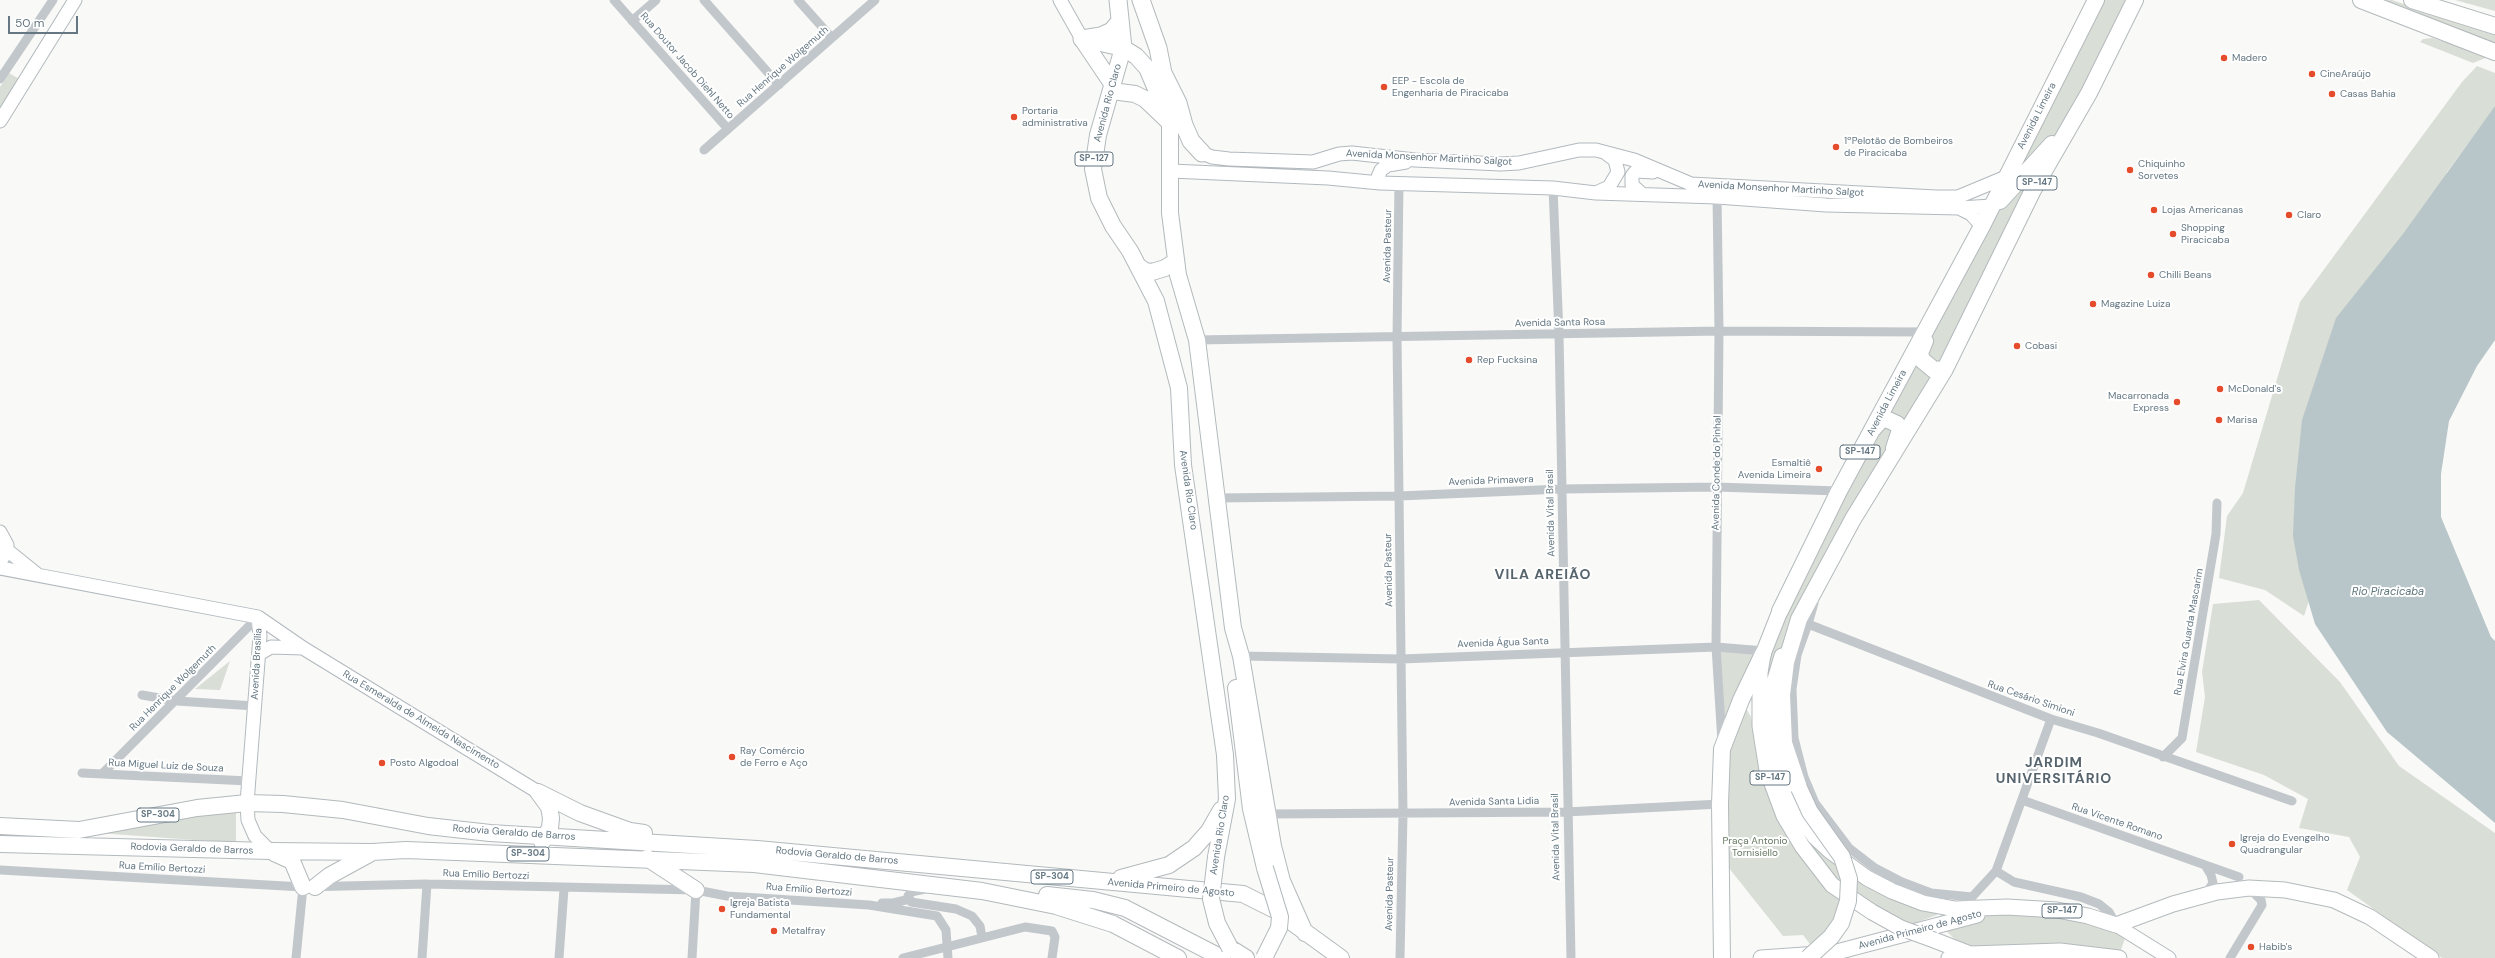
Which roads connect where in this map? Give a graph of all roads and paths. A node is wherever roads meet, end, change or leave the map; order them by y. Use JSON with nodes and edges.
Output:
{"nodes":[{"id":1,"x":53,"y":0,"type":"edge"},
{"id":2,"x":75,"y":0,"type":"edge"},
{"id":3,"x":614,"y":0,"type":"edge"},
{"id":4,"x":656,"y":0,"type":"edge"},
{"id":5,"x":704,"y":0,"type":"edge"},
{"id":6,"x":798,"y":0,"type":"edge"},
{"id":7,"x":875,"y":0,"type":"edge"},
{"id":8,"x":1060,"y":0,"type":"edge"},
{"id":9,"x":1118,"y":0,"type":"edge"},
{"id":10,"x":1141,"y":0,"type":"edge"},
{"id":11,"x":2096,"y":0,"type":"edge"},
{"id":12,"x":2135,"y":0,"type":"edge"},
{"id":13,"x":2361,"y":0,"type":"edge"},
{"id":14,"x":2412,"y":0,"type":"edge"},
{"id":15,"x":632,"y":21,"type":"junction"},
{"id":16,"x":1120,"y":21,"type":"junction"},
{"id":17,"x":2495,"y":26,"type":"edge"},
{"id":18,"x":832,"y":38,"type":"junction"},
{"id":19,"x":1082,"y":39,"type":"junction"},
{"id":20,"x":1123,"y":48,"type":"junction"},
{"id":21,"x":2494,"y":51,"type":"edge"},
{"id":22,"x":1163,"y":73,"type":"junction"},
{"id":23,"x":0,"y":79,"type":"edge"},
{"id":24,"x":779,"y":85,"type":"junction"},
{"id":25,"x":1112,"y":88,"type":"junction"},
{"id":26,"x":2074,"y":120,"type":"junction"},
{"id":27,"x":0,"y":121,"type":"edge"},
{"id":28,"x":1170,"y":123,"type":"junction"},
{"id":29,"x":728,"y":129,"type":"junction"},
{"id":30,"x":704,"y":150,"type":"dead end"},
{"id":31,"x":1202,"y":153,"type":"junction"},
{"id":32,"x":1607,"y":154,"type":"junction"},
{"id":33,"x":1415,"y":160,"type":"junction"},
{"id":34,"x":1171,"y":171,"type":"junction"},
{"id":35,"x":1666,"y":176,"type":"junction"},
{"id":36,"x":2006,"y":177,"type":"junction"},
{"id":37,"x":1399,"y":182,"type":"junction"},
{"id":38,"x":1380,"y":183,"type":"junction"},
{"id":39,"x":1553,"y":188,"type":"junction"},
{"id":40,"x":1827,"y":190,"type":"junction"},
{"id":41,"x":1596,"y":193,"type":"junction"},
{"id":42,"x":1642,"y":194,"type":"junction"},
{"id":43,"x":1717,"y":197,"type":"junction"},
{"id":44,"x":1826,"y":205,"type":"junction"},
{"id":45,"x":1992,"y":206,"type":"junction"},
{"id":46,"x":1959,"y":208,"type":"junction"},
{"id":47,"x":1982,"y":226,"type":"junction"},
{"id":48,"x":1176,"y":261,"type":"junction"},
{"id":49,"x":1138,"y":266,"type":"junction"},
{"id":50,"x":1945,"y":296,"type":"junction"},
{"id":51,"x":1719,"y":331,"type":"junction"},
{"id":52,"x":1925,"y":332,"type":"junction"},
{"id":53,"x":1559,"y":334,"type":"junction"},
{"id":54,"x":1398,"y":338,"type":"junction"},
{"id":55,"x":1196,"y":340,"type":"junction"},
{"id":56,"x":1945,"y":369,"type":"junction"},
{"id":57,"x":1873,"y":428,"type":"junction"},
{"id":58,"x":1882,"y":475,"type":"junction"},
{"id":59,"x":1716,"y":487,"type":"junction"},
{"id":60,"x":1562,"y":490,"type":"junction"},
{"id":61,"x":1839,"y":491,"type":"junction"},
{"id":62,"x":1399,"y":496,"type":"junction"},
{"id":63,"x":1216,"y":498,"type":"junction"},
{"id":64,"x":2217,"y":503,"type":"dead end"},
{"id":65,"x":0,"y":532,"type":"edge"},
{"id":66,"x":7,"y":550,"type":"junction"},
{"id":67,"x":0,"y":562,"type":"edge"},
{"id":68,"x":0,"y":568,"type":"edge"},
{"id":69,"x":41,"y":577,"type":"junction"},
{"id":70,"x":1780,"y":611,"type":"joint"},
{"id":71,"x":258,"y":617,"type":"junction"},
{"id":72,"x":1803,"y":621,"type":"junction"},
{"id":73,"x":1233,"y":628,"type":"junction"},
{"id":74,"x":1716,"y":647,"type":"junction"},
{"id":75,"x":303,"y":648,"type":"junction"},
{"id":76,"x":1564,"y":652,"type":"junction"},
{"id":77,"x":1764,"y":652,"type":"junction"},
{"id":78,"x":259,"y":654,"type":"junction"},
{"id":79,"x":1241,"y":656,"type":"junction"},
{"id":80,"x":1401,"y":659,"type":"junction"},
{"id":81,"x":142,"y":695,"type":"dead end"},
{"id":82,"x":177,"y":701,"type":"junction"},
{"id":83,"x":254,"y":706,"type":"junction"},
{"id":84,"x":2051,"y":719,"type":"junction"},
{"id":85,"x":1722,"y":749,"type":"junction"},
{"id":86,"x":2163,"y":757,"type":"junction"},
{"id":87,"x":82,"y":773,"type":"dead end"},
{"id":88,"x":102,"y":774,"type":"junction"},
{"id":89,"x":249,"y":781,"type":"junction"},
{"id":90,"x":538,"y":792,"type":"junction"},
{"id":91,"x":1227,"y":799,"type":"junction"},
{"id":92,"x":2022,"y":800,"type":"junction"},
{"id":93,"x":2292,"y":801,"type":"dead end"},
{"id":94,"x":247,"y":803,"type":"junction"},
{"id":95,"x":1720,"y":804,"type":"junction"},
{"id":96,"x":1566,"y":812,"type":"junction"},
{"id":97,"x":1268,"y":814,"type":"junction"},
{"id":98,"x":1403,"y":814,"type":"junction"},
{"id":99,"x":0,"y":826,"type":"edge"},
{"id":100,"x":547,"y":835,"type":"junction"},
{"id":101,"x":0,"y":844,"type":"edge"},
{"id":102,"x":757,"y":849,"type":"junction"},
{"id":103,"x":406,"y":850,"type":"junction"},
{"id":104,"x":270,"y":851,"type":"junction"},
{"id":105,"x":372,"y":852,"type":"junction"},
{"id":106,"x":647,"y":858,"type":"junction"},
{"id":107,"x":2205,"y":865,"type":"junction"},
{"id":108,"x":0,"y":870,"type":"edge"},
{"id":109,"x":1996,"y":871,"type":"junction"},
{"id":110,"x":1006,"y":873,"type":"joint"},
{"id":111,"x":1098,"y":881,"type":"junction"},
{"id":112,"x":2244,"y":882,"type":"junction"},
{"id":113,"x":427,"y":884,"type":"junction"},
{"id":114,"x":309,"y":887,"type":"junction"},
{"id":115,"x":951,"y":887,"type":"junction"},
{"id":116,"x":564,"y":888,"type":"junction"},
{"id":117,"x":696,"y":890,"type":"junction"},
{"id":118,"x":982,"y":891,"type":"junction"},
{"id":119,"x":2205,"y":895,"type":"junction"},
{"id":120,"x":910,"y":899,"type":"junction"},
{"id":121,"x":869,"y":905,"type":"junction"},
{"id":122,"x":2007,"y":907,"type":"junction"},
{"id":123,"x":956,"y":909,"type":"junction"},
{"id":124,"x":943,"y":923,"type":"junction"},
{"id":125,"x":2116,"y":925,"type":"junction"},
{"id":126,"x":1306,"y":934,"type":"junction"},
{"id":127,"x":982,"y":936,"type":"junction"},
{"id":128,"x":947,"y":946,"type":"junction"},
{"id":129,"x":1226,"y":953,"type":"edge"},
{"id":130,"x":1970,"y":954,"type":"junction"},
{"id":131,"x":1334,"y":956,"type":"edge"},
{"id":132,"x":2036,"y":956,"type":"edge"},
{"id":133,"x":296,"y":958,"type":"edge"},
{"id":134,"x":422,"y":958,"type":"edge"},
{"id":135,"x":559,"y":958,"type":"edge"},
{"id":136,"x":692,"y":958,"type":"edge"},
{"id":137,"x":903,"y":958,"type":"edge"},
{"id":138,"x":948,"y":958,"type":"edge"},
{"id":139,"x":1052,"y":958,"type":"edge"},
{"id":140,"x":1178,"y":958,"type":"edge"},
{"id":141,"x":1246,"y":958,"type":"edge"},
{"id":142,"x":1264,"y":958,"type":"edge"},
{"id":143,"x":1400,"y":958,"type":"edge"},
{"id":144,"x":1571,"y":958,"type":"edge"},
{"id":145,"x":1722,"y":958,"type":"edge"},
{"id":146,"x":1761,"y":958,"type":"edge"},
{"id":147,"x":1808,"y":958,"type":"edge"},
{"id":148,"x":1949,"y":958,"type":"edge"},
{"id":149,"x":2119,"y":958,"type":"edge"},
{"id":150,"x":2169,"y":958,"type":"edge"},
{"id":151,"x":2230,"y":958,"type":"edge"},
{"id":152,"x":2431,"y":958,"type":"edge"}],
"edges":[{"from":1,"to":23,"type":"street"},
{"from":2,"to":27,"type":"main road"},
{"from":3,"to":15,"type":"street","name":"Rua Doutor Jacob Diehl Netto"},
{"from":4,"to":15,"type":"street"},
{"from":5,"to":24,"type":"street"},
{"from":6,"to":18,"type":"street"},
{"from":7,"to":18,"type":"street","name":"Rua Henrique Wolgemuth"},
{"from":8,"to":19,"type":"main road"},
{"from":9,"to":16,"type":"highway","number":"SP-127"},
{"from":10,"to":22,"type":"highway"},
{"from":11,"to":36,"type":"highway","name":"Avenida Limeira","number":"SP-147"},
{"from":12,"to":26,"type":"highway","number":"SP-147"},
{"from":13,"to":21,"type":"highway"},
{"from":14,"to":17,"type":"highway"},
{"from":15,"to":29,"type":"street","name":"Rua Doutor Jacob Diehl Netto"},
{"from":16,"to":19,"type":"highway"},
{"from":16,"to":20,"type":"highway","number":"SP-127"},
{"from":18,"to":24,"type":"street","name":"Rua Henrique Wolgemuth"},
{"from":19,"to":20,"type":"highway"},
{"from":19,"to":25,"type":"highway"},
{"from":20,"to":25,"type":"highway","name":"Avenida Rio Claro","number":"SP-127"},
{"from":20,"to":28,"type":"highway"},
{"from":22,"to":28,"type":"highway"},
{"from":22,"to":31,"type":"highway"},
{"from":24,"to":29,"type":"street","name":"Rua Henrique Wolgemuth"},
{"from":25,"to":28,"type":"highway"},
{"from":25,"to":49,"type":"highway","name":"Avenida Rio Claro","number":"SP-127"},
{"from":26,"to":45,"type":"highway"},
{"from":26,"to":56,"type":"highway","number":"SP-147"},
{"from":28,"to":31,"type":"highway"},
{"from":28,"to":34,"type":"highway"},
{"from":29,"to":30,"type":"street","name":"Rua Henrique Wolgemuth"},
{"from":31,"to":33,"type":"main road","name":"Avenida Monsenhor Martinho Salgot"},
{"from":32,"to":33,"type":"main road","name":"Avenida Monsenhor Martinho Salgot"},
{"from":32,"to":35,"type":"main road","name":"Avenida Monsenhor Martinho Salgot"},
{"from":32,"to":41,"type":"main road"},
{"from":33,"to":38,"type":"main road"},
{"from":34,"to":38,"type":"main road","name":"Avenida Monsenhor Martinho Salgot"},
{"from":34,"to":48,"type":"highway"},
{"from":35,"to":40,"type":"main road","name":"Avenida Monsenhor Martinho Salgot"},
{"from":35,"to":42,"type":"main road"},
{"from":36,"to":40,"type":"main road","name":"Avenida Monsenhor Martinho Salgot"},
{"from":36,"to":45,"type":"highway","name":"Avenida Limeira","number":"SP-147"},
{"from":37,"to":38,"type":"main road","name":"Avenida Monsenhor Martinho Salgot"},
{"from":37,"to":39,"type":"main road","name":"Avenida Monsenhor Martinho Salgot"},
{"from":37,"to":54,"type":"street","name":"Avenida Pasteur"},
{"from":39,"to":41,"type":"main road","name":"Avenida Monsenhor Martinho Salgot"},
{"from":39,"to":53,"type":"street","name":"Avenida Vital Brasil"},
{"from":40,"to":44,"type":"main road"},
{"from":41,"to":42,"type":"main road","name":"Avenida Monsenhor Martinho Salgot"},
{"from":42,"to":43,"type":"main road","name":"Avenida Monsenhor Martinho Salgot"},
{"from":43,"to":44,"type":"main road","name":"Avenida Monsenhor Martinho Salgot"},
{"from":43,"to":51,"type":"street","name":"Avenida Conde do Pinhal"},
{"from":44,"to":46,"type":"main road","name":"Avenida Monsenhor Martinho Salgot"},
{"from":45,"to":46,"type":"main road","name":"Avenida Monsenhor Martinho Salgot"},
{"from":45,"to":47,"type":"highway","name":"Avenida Limeira","number":"SP-147"},
{"from":46,"to":47,"type":"main road"},
{"from":47,"to":50,"type":"highway","name":"Avenida Limeira","number":"SP-147"},
{"from":48,"to":49,"type":"highway"},
{"from":48,"to":55,"type":"highway"},
{"from":49,"to":91,"type":"highway","name":"Avenida Rio Claro"},
{"from":50,"to":52,"type":"highway","name":"Avenida Limeira","number":"SP-147"},
{"from":50,"to":56,"type":"highway"},
{"from":51,"to":52,"type":"street","name":"Avenida Santa Rosa"},
{"from":51,"to":53,"type":"street","name":"Avenida Santa Rosa"},
{"from":51,"to":59,"type":"street","name":"Avenida Conde do Pinhal"},
{"from":52,"to":57,"type":"highway","name":"Avenida Limeira","number":"SP-147"},
{"from":53,"to":54,"type":"street","name":"Avenida Santa Rosa"},
{"from":53,"to":60,"type":"street","name":"Avenida Vital Brasil"},
{"from":54,"to":55,"type":"street","name":"Avenida Santa Rosa"},
{"from":54,"to":62,"type":"street","name":"Avenida Pasteur"},
{"from":55,"to":63,"type":"highway"},
{"from":56,"to":58,"type":"highway","number":"SP-147"},
{"from":57,"to":58,"type":"highway"},
{"from":57,"to":61,"type":"highway","name":"Avenida Limeira","number":"SP-147"},
{"from":58,"to":72,"type":"highway","number":"SP-147"},
{"from":59,"to":60,"type":"street","name":"Avenida Primavera"},
{"from":59,"to":61,"type":"street","name":"Avenida Primavera"},
{"from":59,"to":74,"type":"street","name":"Avenida Conde do Pinhal"},
{"from":60,"to":62,"type":"street","name":"Avenida Primavera"},
{"from":60,"to":76,"type":"street","name":"Avenida Vital Brasil"},
{"from":61,"to":70,"type":"highway","name":"Avenida Limeira","number":"SP-147"},
{"from":62,"to":63,"type":"street","name":"Avenida Primavera"},
{"from":62,"to":80,"type":"street","name":"Avenida Pasteur"},
{"from":63,"to":73,"type":"highway"},
{"from":64,"to":86,"type":"street","name":"Rua Elvira Guarda Mascarim"},
{"from":65,"to":66,"type":"main road"},
{"from":66,"to":67,"type":"main road"},
{"from":66,"to":69,"type":"main road","name":"Avenida Brasília"},
{"from":68,"to":69,"type":"main road","name":"Avenida Brasília"},
{"from":69,"to":71,"type":"main road","name":"Avenida Brasília"},
{"from":70,"to":77,"type":"main road","name":"Avenida Limeira","number":"SP-147"},
{"from":71,"to":75,"type":"main road","name":"Rua Esmeralda de Almeida Nascimento"},
{"from":71,"to":78,"type":"main road","name":"Avenida Brasília"},
{"from":71,"to":82,"type":"street","name":"Rua Henrique Wolgemuth"},
{"from":72,"to":84,"type":"street","name":"Rua Cesário Simioni"},
{"from":72,"to":109,"type":"street"},
{"from":72,"to":122,"type":"main road","number":"SP-147"},
{"from":72,"to":147,"type":"highway","bridge":true},
{"from":73,"to":79,"type":"highway"},
{"from":73,"to":142,"type":"highway","bridge":true},
{"from":74,"to":76,"type":"street","name":"Avenida Água Santa"},
{"from":74,"to":77,"type":"street","name":"Avenida Água Santa"},
{"from":74,"to":85,"type":"street","name":"Avenida Conde do Pinhal"},
{"from":75,"to":78,"type":"main road","name":"Rua Esmeralda de Almeida Nascimento"},
{"from":75,"to":90,"type":"main road","name":"Rua Esmeralda de Almeida Nascimento"},
{"from":76,"to":80,"type":"street","name":"Avenida Água Santa"},
{"from":76,"to":96,"type":"street","name":"Avenida Vital Brasil"},
{"from":77,"to":85,"type":"highway","name":"Avenida Conde do Pinhal"},
{"from":77,"to":130,"type":"main road","name":"Avenida Limeira","number":"SP-147","bridge":true},
{"from":78,"to":83,"type":"main road","name":"Avenida Brasília"},
{"from":79,"to":80,"type":"street","name":"Avenida Água Santa"},
{"from":79,"to":97,"type":"highway"},
{"from":80,"to":98,"type":"street","name":"Avenida Pasteur"},
{"from":81,"to":82,"type":"street"},
{"from":82,"to":83,"type":"street"},
{"from":82,"to":88,"type":"street","name":"Rua Henrique Wolgemuth"},
{"from":83,"to":89,"type":"main road","name":"Avenida Brasília"},
{"from":84,"to":86,"type":"street","name":"Rua Cesário Simioni"},
{"from":84,"to":92,"type":"street"},
{"from":85,"to":95,"type":"highway","name":"Avenida Conde do Pinhal"},
{"from":86,"to":93,"type":"street","name":"Rua Cesário Simioni"},
{"from":87,"to":88,"type":"street","name":"Rua Miguel Luiz de Souza"},
{"from":88,"to":89,"type":"street","name":"Rua Miguel Luiz de Souza"},
{"from":89,"to":94,"type":"main road","name":"Avenida Brasília"},
{"from":90,"to":100,"type":"highway"},
{"from":90,"to":102,"type":"highway"},
{"from":91,"to":111,"type":"highway"},
{"from":91,"to":129,"type":"highway","name":"Avenida Rio Claro","bridge":true},
{"from":92,"to":107,"type":"street","name":"Rua Vicente Romano"},
{"from":92,"to":109,"type":"street"},
{"from":94,"to":99,"type":"highway","name":"Rodovia Geraldo de Barros","number":"SP-304"},
{"from":94,"to":100,"type":"highway","name":"Rodovia Geraldo de Barros","number":"SP-304"},
{"from":94,"to":104,"type":"main road","name":"Avenida Brasília"},
{"from":95,"to":96,"type":"street","name":"Avenida Santa Lidia"},
{"from":95,"to":145,"type":"highway","name":"Avenida Conde do Pinhal"},
{"from":96,"to":98,"type":"street","name":"Avenida Santa Lidia"},
{"from":96,"to":144,"type":"street","name":"Avenida Vital Brasil"},
{"from":97,"to":98,"type":"street","name":"Avenida Santa Lidia"},
{"from":97,"to":126,"type":"highway"},
{"from":98,"to":143,"type":"street","name":"Avenida Pasteur"},
{"from":100,"to":102,"type":"highway","name":"Rodovia Geraldo de Barros","number":"SP-304"},
{"from":100,"to":103,"type":"highway"},
{"from":101,"to":104,"type":"highway","name":"Rodovia Geraldo de Barros","number":"SP-304"},
{"from":102,"to":110,"type":"highway","name":"Rodovia Geraldo de Barros","number":"SP-304"},
{"from":103,"to":105,"type":"highway","name":"Rodovia Geraldo de Barros","number":"SP-304"},
{"from":103,"to":106,"type":"highway","name":"Rodovia Geraldo de Barros","number":"SP-304"},
{"from":104,"to":105,"type":"highway","name":"Rodovia Geraldo de Barros","number":"SP-304"},
{"from":104,"to":114,"type":"highway"},
{"from":105,"to":114,"type":"highway"},
{"from":106,"to":115,"type":"highway","name":"Rodovia Geraldo de Barros","number":"SP-304"},
{"from":106,"to":117,"type":"highway"},
{"from":107,"to":112,"type":"street","name":"Rua Vicente Romano"},
{"from":107,"to":119,"type":"street"},
{"from":108,"to":114,"type":"street","name":"Rua Emílio Bertozzi"},
{"from":109,"to":125,"type":"street"},
{"from":110,"to":111,"type":"highway","name":"Avenida Primeiro de Agosto","number":"SP-304"},
{"from":111,"to":126,"type":"highway","name":"Avenida Primeiro de Agosto"},
{"from":112,"to":119,"type":"main road"},
{"from":112,"to":151,"type":"street"},
{"from":112,"to":152,"type":"main road"},
{"from":113,"to":114,"type":"street","name":"Rua Emílio Bertozzi"},
{"from":113,"to":116,"type":"street","name":"Rua Emílio Bertozzi"},
{"from":113,"to":134,"type":"street"},
{"from":114,"to":133,"type":"street"},
{"from":115,"to":118,"type":"highway","name":"Rodovia Geraldo de Barros","number":"SP-304"},
{"from":115,"to":120,"type":"street"},
{"from":116,"to":117,"type":"street","name":"Rua Emílio Bertozzi"},
{"from":116,"to":135,"type":"street"},
{"from":117,"to":121,"type":"street","name":"Rua Emílio Bertozzi"},
{"from":117,"to":136,"type":"street"},
{"from":118,"to":129,"type":"highway","name":"Avenida Primeiro de Agosto"},
{"from":118,"to":140,"type":"highway"},
{"from":119,"to":125,"type":"main road"},
{"from":120,"to":121,"type":"street"},
{"from":120,"to":123,"type":"street"},
{"from":121,"to":124,"type":"street","name":"Rua Emílio Bertozzi"},
{"from":122,"to":125,"type":"main road","number":"SP-147"},
{"from":122,"to":146,"type":"main road","name":"Avenida Primeiro de Agosto"},
{"from":123,"to":124,"type":"street"},
{"from":123,"to":127,"type":"street"},
{"from":124,"to":128,"type":"street"},
{"from":125,"to":150,"type":"main road","number":"SP-147"},
{"from":126,"to":131,"type":"highway","name":"Avenida Primeiro de Agosto"},
{"from":127,"to":128,"type":"street"},
{"from":127,"to":139,"type":"street"},
{"from":128,"to":137,"type":"street"},
{"from":128,"to":138,"type":"street"},
{"from":129,"to":141,"type":"highway","name":"Avenida Primeiro de Agosto"},
{"from":130,"to":132,"type":"main road","number":"SP-147"},
{"from":130,"to":148,"type":"main road"},
{"from":132,"to":149,"type":"main road","number":"SP-147"}]}
